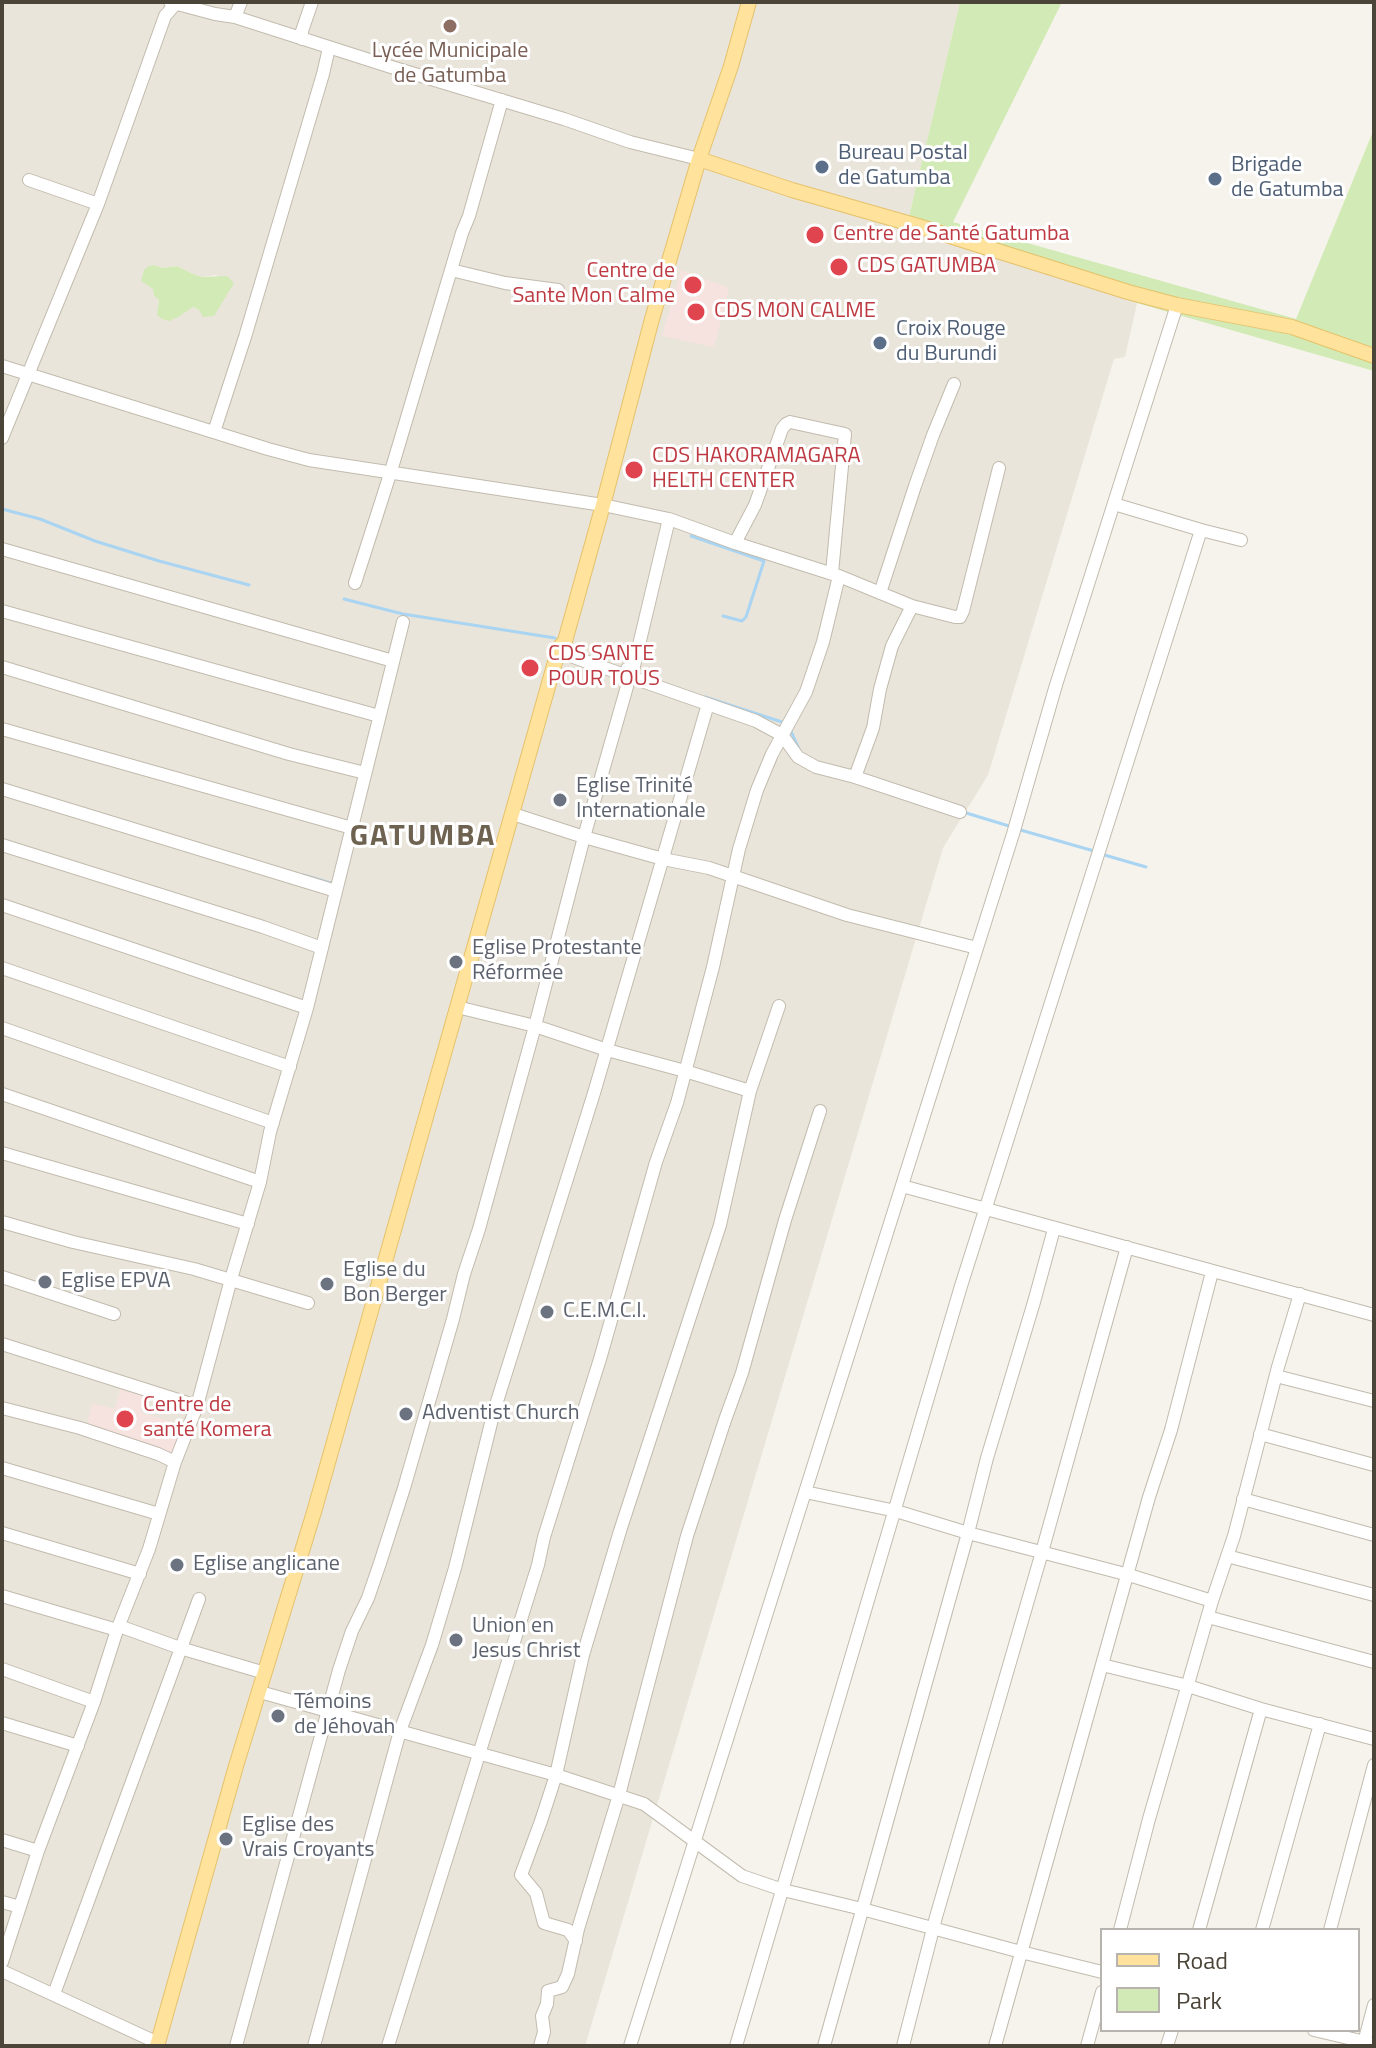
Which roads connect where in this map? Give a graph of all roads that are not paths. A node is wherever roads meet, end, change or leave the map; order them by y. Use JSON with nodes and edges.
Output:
{"nodes":[{"id":1,"x":241,"y":2,"type":"edge"},
{"id":2,"x":312,"y":2,"type":"edge"},
{"id":3,"x":749,"y":2,"type":"edge"},
{"id":4,"x":174,"y":3,"type":"edge"},
{"id":5,"x":235,"y":17,"type":"junction"},
{"id":6,"x":302,"y":39,"type":"junction"},
{"id":7,"x":329,"y":48,"type":"junction"},
{"id":8,"x":502,"y":100,"type":"junction"},
{"id":9,"x":699,"y":159,"type":"junction"},
{"id":10,"x":29,"y":180,"type":"dead end"},
{"id":11,"x":98,"y":204,"type":"junction"},
{"id":12,"x":451,"y":270,"type":"junction"},
{"id":13,"x":558,"y":290,"type":"dead end"},
{"id":14,"x":1177,"y":305,"type":"junction"},
{"id":15,"x":1374,"y":356,"type":"edge"},
{"id":16,"x":2,"y":366,"type":"edge"},
{"id":17,"x":28,"y":374,"type":"junction"},
{"id":18,"x":954,"y":384,"type":"dead end"},
{"id":19,"x":214,"y":432,"type":"junction"},
{"id":20,"x":2,"y":438,"type":"edge"},
{"id":21,"x":999,"y":468,"type":"dead end"},
{"id":22,"x":391,"y":471,"type":"junction"},
{"id":23,"x":1114,"y":504,"type":"junction"},
{"id":24,"x":603,"y":505,"type":"junction"},
{"id":25,"x":669,"y":519,"type":"junction"},
{"id":26,"x":1201,"y":530,"type":"junction"},
{"id":27,"x":1241,"y":540,"type":"dead end"},
{"id":28,"x":735,"y":543,"type":"junction"},
{"id":29,"x":2,"y":549,"type":"edge"},
{"id":30,"x":835,"y":574,"type":"junction"},
{"id":31,"x":355,"y":583,"type":"dead end"},
{"id":32,"x":880,"y":593,"type":"junction"},
{"id":33,"x":912,"y":606,"type":"junction"},
{"id":34,"x":2,"y":611,"type":"edge"},
{"id":35,"x":403,"y":622,"type":"dead end"},
{"id":36,"x":559,"y":652,"type":"junction"},
{"id":37,"x":393,"y":661,"type":"junction"},
{"id":38,"x":2,"y":667,"type":"edge"},
{"id":39,"x":627,"y":673,"type":"junction"},
{"id":40,"x":708,"y":704,"type":"junction"},
{"id":41,"x":379,"y":716,"type":"junction"},
{"id":42,"x":786,"y":728,"type":"junction"},
{"id":43,"x":2,"y":729,"type":"edge"},
{"id":44,"x":365,"y":773,"type":"junction"},
{"id":45,"x":856,"y":775,"type":"junction"},
{"id":46,"x":2,"y":789,"type":"edge"},
{"id":47,"x":960,"y":812,"type":"dead end"},
{"id":48,"x":513,"y":814,"type":"junction"},
{"id":49,"x":352,"y":828,"type":"junction"},
{"id":50,"x":584,"y":837,"type":"junction"},
{"id":51,"x":2,"y":845,"type":"edge"},
{"id":52,"x":663,"y":859,"type":"junction"},
{"id":53,"x":732,"y":877,"type":"junction"},
{"id":54,"x":336,"y":891,"type":"junction"},
{"id":55,"x":2,"y":905,"type":"edge"},
{"id":56,"x":322,"y":948,"type":"junction"},
{"id":57,"x":977,"y":948,"type":"junction"},
{"id":58,"x":2,"y":968,"type":"edge"},
{"id":59,"x":779,"y":1006,"type":"dead end"},
{"id":60,"x":457,"y":1007,"type":"junction"},
{"id":61,"x":307,"y":1008,"type":"junction"},
{"id":62,"x":535,"y":1026,"type":"junction"},
{"id":63,"x":2,"y":1028,"type":"edge"},
{"id":64,"x":607,"y":1050,"type":"junction"},
{"id":65,"x":290,"y":1067,"type":"junction"},
{"id":66,"x":685,"y":1071,"type":"junction"},
{"id":67,"x":750,"y":1091,"type":"junction"},
{"id":68,"x":2,"y":1094,"type":"edge"},
{"id":69,"x":820,"y":1111,"type":"dead end"},
{"id":70,"x":273,"y":1123,"type":"junction"},
{"id":71,"x":2,"y":1153,"type":"edge"},
{"id":72,"x":260,"y":1182,"type":"junction"},
{"id":73,"x":902,"y":1186,"type":"junction"},
{"id":74,"x":986,"y":1208,"type":"junction"},
{"id":75,"x":2,"y":1222,"type":"edge"},
{"id":76,"x":248,"y":1224,"type":"junction"},
{"id":77,"x":1054,"y":1229,"type":"junction"},
{"id":78,"x":1127,"y":1247,"type":"junction"},
{"id":79,"x":1212,"y":1272,"type":"junction"},
{"id":80,"x":2,"y":1277,"type":"edge"},
{"id":81,"x":231,"y":1279,"type":"junction"},
{"id":82,"x":1300,"y":1294,"type":"junction"},
{"id":83,"x":308,"y":1303,"type":"dead end"},
{"id":84,"x":114,"y":1314,"type":"dead end"},
{"id":85,"x":1374,"y":1315,"type":"edge"},
{"id":86,"x":2,"y":1344,"type":"edge"},
{"id":87,"x":1276,"y":1376,"type":"junction"},
{"id":88,"x":1374,"y":1401,"type":"edge"},
{"id":89,"x":197,"y":1406,"type":"junction"},
{"id":90,"x":2,"y":1408,"type":"edge"},
{"id":91,"x":1260,"y":1434,"type":"junction"},
{"id":92,"x":175,"y":1462,"type":"junction"},
{"id":93,"x":1374,"y":1465,"type":"edge"},
{"id":94,"x":2,"y":1468,"type":"edge"},
{"id":95,"x":805,"y":1492,"type":"junction"},
{"id":96,"x":1243,"y":1499,"type":"junction"},
{"id":97,"x":896,"y":1511,"type":"junction"},
{"id":98,"x":159,"y":1514,"type":"junction"},
{"id":99,"x":2,"y":1533,"type":"edge"},
{"id":100,"x":968,"y":1533,"type":"junction"},
{"id":101,"x":1374,"y":1535,"type":"edge"},
{"id":102,"x":1042,"y":1552,"type":"junction"},
{"id":103,"x":1227,"y":1556,"type":"junction"},
{"id":104,"x":140,"y":1574,"type":"junction"},
{"id":105,"x":1129,"y":1575,"type":"junction"},
{"id":106,"x":1374,"y":1595,"type":"edge"},
{"id":107,"x":2,"y":1596,"type":"edge"},
{"id":108,"x":199,"y":1599,"type":"dead end"},
{"id":109,"x":1212,"y":1601,"type":"junction"},
{"id":110,"x":1208,"y":1617,"type":"junction"},
{"id":111,"x":118,"y":1628,"type":"junction"},
{"id":112,"x":180,"y":1648,"type":"junction"},
{"id":113,"x":1374,"y":1662,"type":"edge"},
{"id":114,"x":1102,"y":1665,"type":"junction"},
{"id":115,"x":2,"y":1669,"type":"edge"},
{"id":116,"x":265,"y":1673,"type":"junction"},
{"id":117,"x":1188,"y":1686,"type":"junction"},
{"id":118,"x":260,"y":1692,"type":"junction"},
{"id":119,"x":94,"y":1702,"type":"junction"},
{"id":120,"x":1261,"y":1709,"type":"junction"},
{"id":121,"x":328,"y":1710,"type":"junction"},
{"id":122,"x":2,"y":1723,"type":"edge"},
{"id":123,"x":1320,"y":1724,"type":"junction"},
{"id":124,"x":400,"y":1731,"type":"junction"},
{"id":125,"x":1374,"y":1739,"type":"edge"},
{"id":126,"x":78,"y":1746,"type":"junction"},
{"id":127,"x":479,"y":1755,"type":"junction"},
{"id":128,"x":1374,"y":1765,"type":"edge"},
{"id":129,"x":556,"y":1775,"type":"junction"},
{"id":130,"x":619,"y":1795,"type":"junction"},
{"id":131,"x":2,"y":1840,"type":"edge"},
{"id":132,"x":694,"y":1840,"type":"junction"},
{"id":133,"x":38,"y":1851,"type":"junction"},
{"id":134,"x":783,"y":1890,"type":"junction"},
{"id":135,"x":2,"y":1902,"type":"edge"},
{"id":136,"x":20,"y":1907,"type":"junction"},
{"id":137,"x":862,"y":1909,"type":"junction"},
{"id":138,"x":934,"y":1927,"type":"junction"},
{"id":139,"x":1121,"y":1928,"type":"edge"},
{"id":140,"x":1200,"y":1928,"type":"edge"},
{"id":141,"x":1263,"y":1928,"type":"edge"},
{"id":142,"x":1331,"y":1928,"type":"edge"},
{"id":143,"x":576,"y":1941,"type":"junction"},
{"id":144,"x":1021,"y":1952,"type":"junction"},
{"id":145,"x":2,"y":1962,"type":"edge"},
{"id":146,"x":2,"y":1971,"type":"edge"},
{"id":147,"x":1100,"y":1972,"type":"edge"},
{"id":148,"x":54,"y":1994,"type":"junction"},
{"id":149,"x":1100,"y":1999,"type":"edge"},
{"id":150,"x":1374,"y":2005,"type":"edge"},
{"id":151,"x":1322,"y":2032,"type":"edge"},
{"id":152,"x":158,"y":2044,"type":"edge"},
{"id":153,"x":1367,"y":2044,"type":"edge"},
{"id":154,"x":236,"y":2046,"type":"edge"},
{"id":155,"x":314,"y":2046,"type":"edge"},
{"id":156,"x":388,"y":2046,"type":"edge"},
{"id":157,"x":540,"y":2046,"type":"edge"},
{"id":158,"x":630,"y":2046,"type":"edge"},
{"id":159,"x":736,"y":2046,"type":"edge"},
{"id":160,"x":824,"y":2046,"type":"edge"},
{"id":161,"x":903,"y":2046,"type":"edge"},
{"id":162,"x":995,"y":2046,"type":"edge"},
{"id":163,"x":1087,"y":2046,"type":"edge"}],
"edges":[{"from":1,"to":5,"type":"street"},
{"from":2,"to":6,"type":"street"},
{"from":3,"to":9,"type":"main road"},
{"from":4,"to":5,"type":"street"},
{"from":4,"to":11,"type":"street"},
{"from":5,"to":6,"type":"street"},
{"from":6,"to":7,"type":"street"},
{"from":7,"to":8,"type":"street"},
{"from":7,"to":19,"type":"street"},
{"from":8,"to":9,"type":"street"},
{"from":8,"to":12,"type":"street"},
{"from":9,"to":14,"type":"main road"},
{"from":9,"to":24,"type":"main road"},
{"from":10,"to":11,"type":"street"},
{"from":11,"to":17,"type":"street"},
{"from":12,"to":13,"type":"street"},
{"from":12,"to":22,"type":"street"},
{"from":14,"to":15,"type":"main road"},
{"from":14,"to":23,"type":"street"},
{"from":16,"to":17,"type":"street"},
{"from":17,"to":19,"type":"street"},
{"from":17,"to":20,"type":"street"},
{"from":18,"to":32,"type":"street"},
{"from":19,"to":22,"type":"street"},
{"from":21,"to":33,"type":"street"},
{"from":22,"to":24,"type":"street"},
{"from":22,"to":31,"type":"street"},
{"from":23,"to":26,"type":"street"},
{"from":23,"to":57,"type":"street"},
{"from":24,"to":25,"type":"street"},
{"from":24,"to":36,"type":"main road"},
{"from":25,"to":28,"type":"street"},
{"from":25,"to":39,"type":"street"},
{"from":26,"to":27,"type":"street"},
{"from":26,"to":74,"type":"street"},
{"from":28,"to":30,"type":"street"},
{"from":28,"to":30,"type":"street"},
{"from":29,"to":37,"type":"street"},
{"from":30,"to":32,"type":"street"},
{"from":30,"to":42,"type":"street"},
{"from":32,"to":33,"type":"street"},
{"from":33,"to":45,"type":"street"},
{"from":34,"to":41,"type":"street"},
{"from":35,"to":37,"type":"street"},
{"from":36,"to":39,"type":"street"},
{"from":36,"to":48,"type":"main road"},
{"from":37,"to":41,"type":"street"},
{"from":38,"to":44,"type":"street"},
{"from":39,"to":40,"type":"street"},
{"from":39,"to":50,"type":"street"},
{"from":40,"to":42,"type":"street"},
{"from":40,"to":52,"type":"street"},
{"from":41,"to":44,"type":"street"},
{"from":42,"to":45,"type":"street"},
{"from":42,"to":53,"type":"street"},
{"from":43,"to":49,"type":"street"},
{"from":44,"to":49,"type":"street"},
{"from":45,"to":47,"type":"street"},
{"from":46,"to":54,"type":"street"},
{"from":48,"to":50,"type":"street"},
{"from":48,"to":60,"type":"main road"},
{"from":49,"to":54,"type":"street"},
{"from":50,"to":52,"type":"street"},
{"from":50,"to":62,"type":"street"},
{"from":51,"to":56,"type":"street"},
{"from":52,"to":53,"type":"street"},
{"from":52,"to":64,"type":"street"},
{"from":53,"to":57,"type":"street"},
{"from":53,"to":66,"type":"street"},
{"from":54,"to":56,"type":"street"},
{"from":55,"to":61,"type":"street"},
{"from":56,"to":61,"type":"street"},
{"from":57,"to":73,"type":"street"},
{"from":58,"to":65,"type":"street"},
{"from":59,"to":67,"type":"street"},
{"from":60,"to":62,"type":"street"},
{"from":60,"to":116,"type":"main road"},
{"from":61,"to":65,"type":"street"},
{"from":62,"to":64,"type":"street"},
{"from":62,"to":121,"type":"street"},
{"from":63,"to":70,"type":"street"},
{"from":64,"to":66,"type":"street"},
{"from":64,"to":124,"type":"street"},
{"from":65,"to":70,"type":"street"},
{"from":66,"to":67,"type":"street"},
{"from":66,"to":127,"type":"street"},
{"from":67,"to":129,"type":"street"},
{"from":68,"to":72,"type":"street"},
{"from":69,"to":130,"type":"street"},
{"from":70,"to":72,"type":"street"},
{"from":71,"to":76,"type":"street"},
{"from":72,"to":76,"type":"street"},
{"from":73,"to":74,"type":"street"},
{"from":73,"to":95,"type":"street"},
{"from":74,"to":77,"type":"street"},
{"from":74,"to":97,"type":"street"},
{"from":75,"to":81,"type":"street"},
{"from":76,"to":81,"type":"street"},
{"from":77,"to":78,"type":"street"},
{"from":77,"to":100,"type":"street"},
{"from":78,"to":79,"type":"street"},
{"from":78,"to":102,"type":"street"},
{"from":79,"to":82,"type":"street"},
{"from":79,"to":105,"type":"street"},
{"from":80,"to":84,"type":"street"},
{"from":81,"to":83,"type":"street"},
{"from":81,"to":89,"type":"street"},
{"from":82,"to":85,"type":"street"},
{"from":82,"to":87,"type":"street"},
{"from":86,"to":89,"type":"street"},
{"from":87,"to":88,"type":"street"},
{"from":87,"to":91,"type":"street"},
{"from":89,"to":92,"type":"street"},
{"from":90,"to":92,"type":"street"},
{"from":91,"to":93,"type":"street"},
{"from":91,"to":96,"type":"street"},
{"from":92,"to":98,"type":"street"},
{"from":94,"to":98,"type":"street"},
{"from":95,"to":97,"type":"street"},
{"from":95,"to":132,"type":"street"},
{"from":96,"to":101,"type":"street"},
{"from":96,"to":103,"type":"street"},
{"from":97,"to":100,"type":"street"},
{"from":97,"to":134,"type":"street"},
{"from":98,"to":104,"type":"street"},
{"from":99,"to":104,"type":"street"},
{"from":100,"to":102,"type":"street"},
{"from":100,"to":137,"type":"street"},
{"from":102,"to":105,"type":"street"},
{"from":102,"to":138,"type":"street"},
{"from":103,"to":106,"type":"street"},
{"from":103,"to":109,"type":"street"},
{"from":104,"to":111,"type":"street"},
{"from":105,"to":109,"type":"street"},
{"from":105,"to":114,"type":"street"},
{"from":107,"to":111,"type":"street"},
{"from":108,"to":112,"type":"street"},
{"from":109,"to":110,"type":"street"},
{"from":110,"to":113,"type":"street"},
{"from":110,"to":117,"type":"street"},
{"from":111,"to":112,"type":"street"},
{"from":111,"to":119,"type":"street"},
{"from":112,"to":116,"type":"street"},
{"from":112,"to":148,"type":"street"},
{"from":114,"to":117,"type":"street"},
{"from":114,"to":144,"type":"street"},
{"from":115,"to":119,"type":"street"},
{"from":116,"to":118,"type":"main road"},
{"from":117,"to":120,"type":"street"},
{"from":117,"to":139,"type":"street"},
{"from":118,"to":121,"type":"street"},
{"from":118,"to":152,"type":"main road"},
{"from":119,"to":126,"type":"street"},
{"from":120,"to":123,"type":"street"},
{"from":120,"to":140,"type":"street"},
{"from":121,"to":124,"type":"street"},
{"from":121,"to":154,"type":"street"},
{"from":122,"to":126,"type":"street"},
{"from":123,"to":125,"type":"street"},
{"from":123,"to":141,"type":"street"},
{"from":124,"to":127,"type":"street"},
{"from":124,"to":155,"type":"street"},
{"from":126,"to":133,"type":"street"},
{"from":127,"to":129,"type":"street"},
{"from":127,"to":156,"type":"street"},
{"from":128,"to":142,"type":"street"},
{"from":129,"to":130,"type":"street"},
{"from":129,"to":143,"type":"street"},
{"from":130,"to":132,"type":"street"},
{"from":130,"to":143,"type":"street"},
{"from":131,"to":133,"type":"street"},
{"from":132,"to":134,"type":"street"},
{"from":132,"to":158,"type":"street"},
{"from":133,"to":136,"type":"street"},
{"from":134,"to":137,"type":"street"},
{"from":134,"to":159,"type":"street"},
{"from":135,"to":136,"type":"street"},
{"from":136,"to":145,"type":"street"},
{"from":137,"to":138,"type":"street"},
{"from":137,"to":160,"type":"street"},
{"from":138,"to":144,"type":"street"},
{"from":138,"to":161,"type":"street"},
{"from":143,"to":157,"type":"street"},
{"from":144,"to":147,"type":"street"},
{"from":144,"to":162,"type":"street"},
{"from":146,"to":148,"type":"street"},
{"from":148,"to":152,"type":"street"},
{"from":149,"to":163,"type":"street"},
{"from":150,"to":153,"type":"street"},
{"from":151,"to":153,"type":"street"}]}
